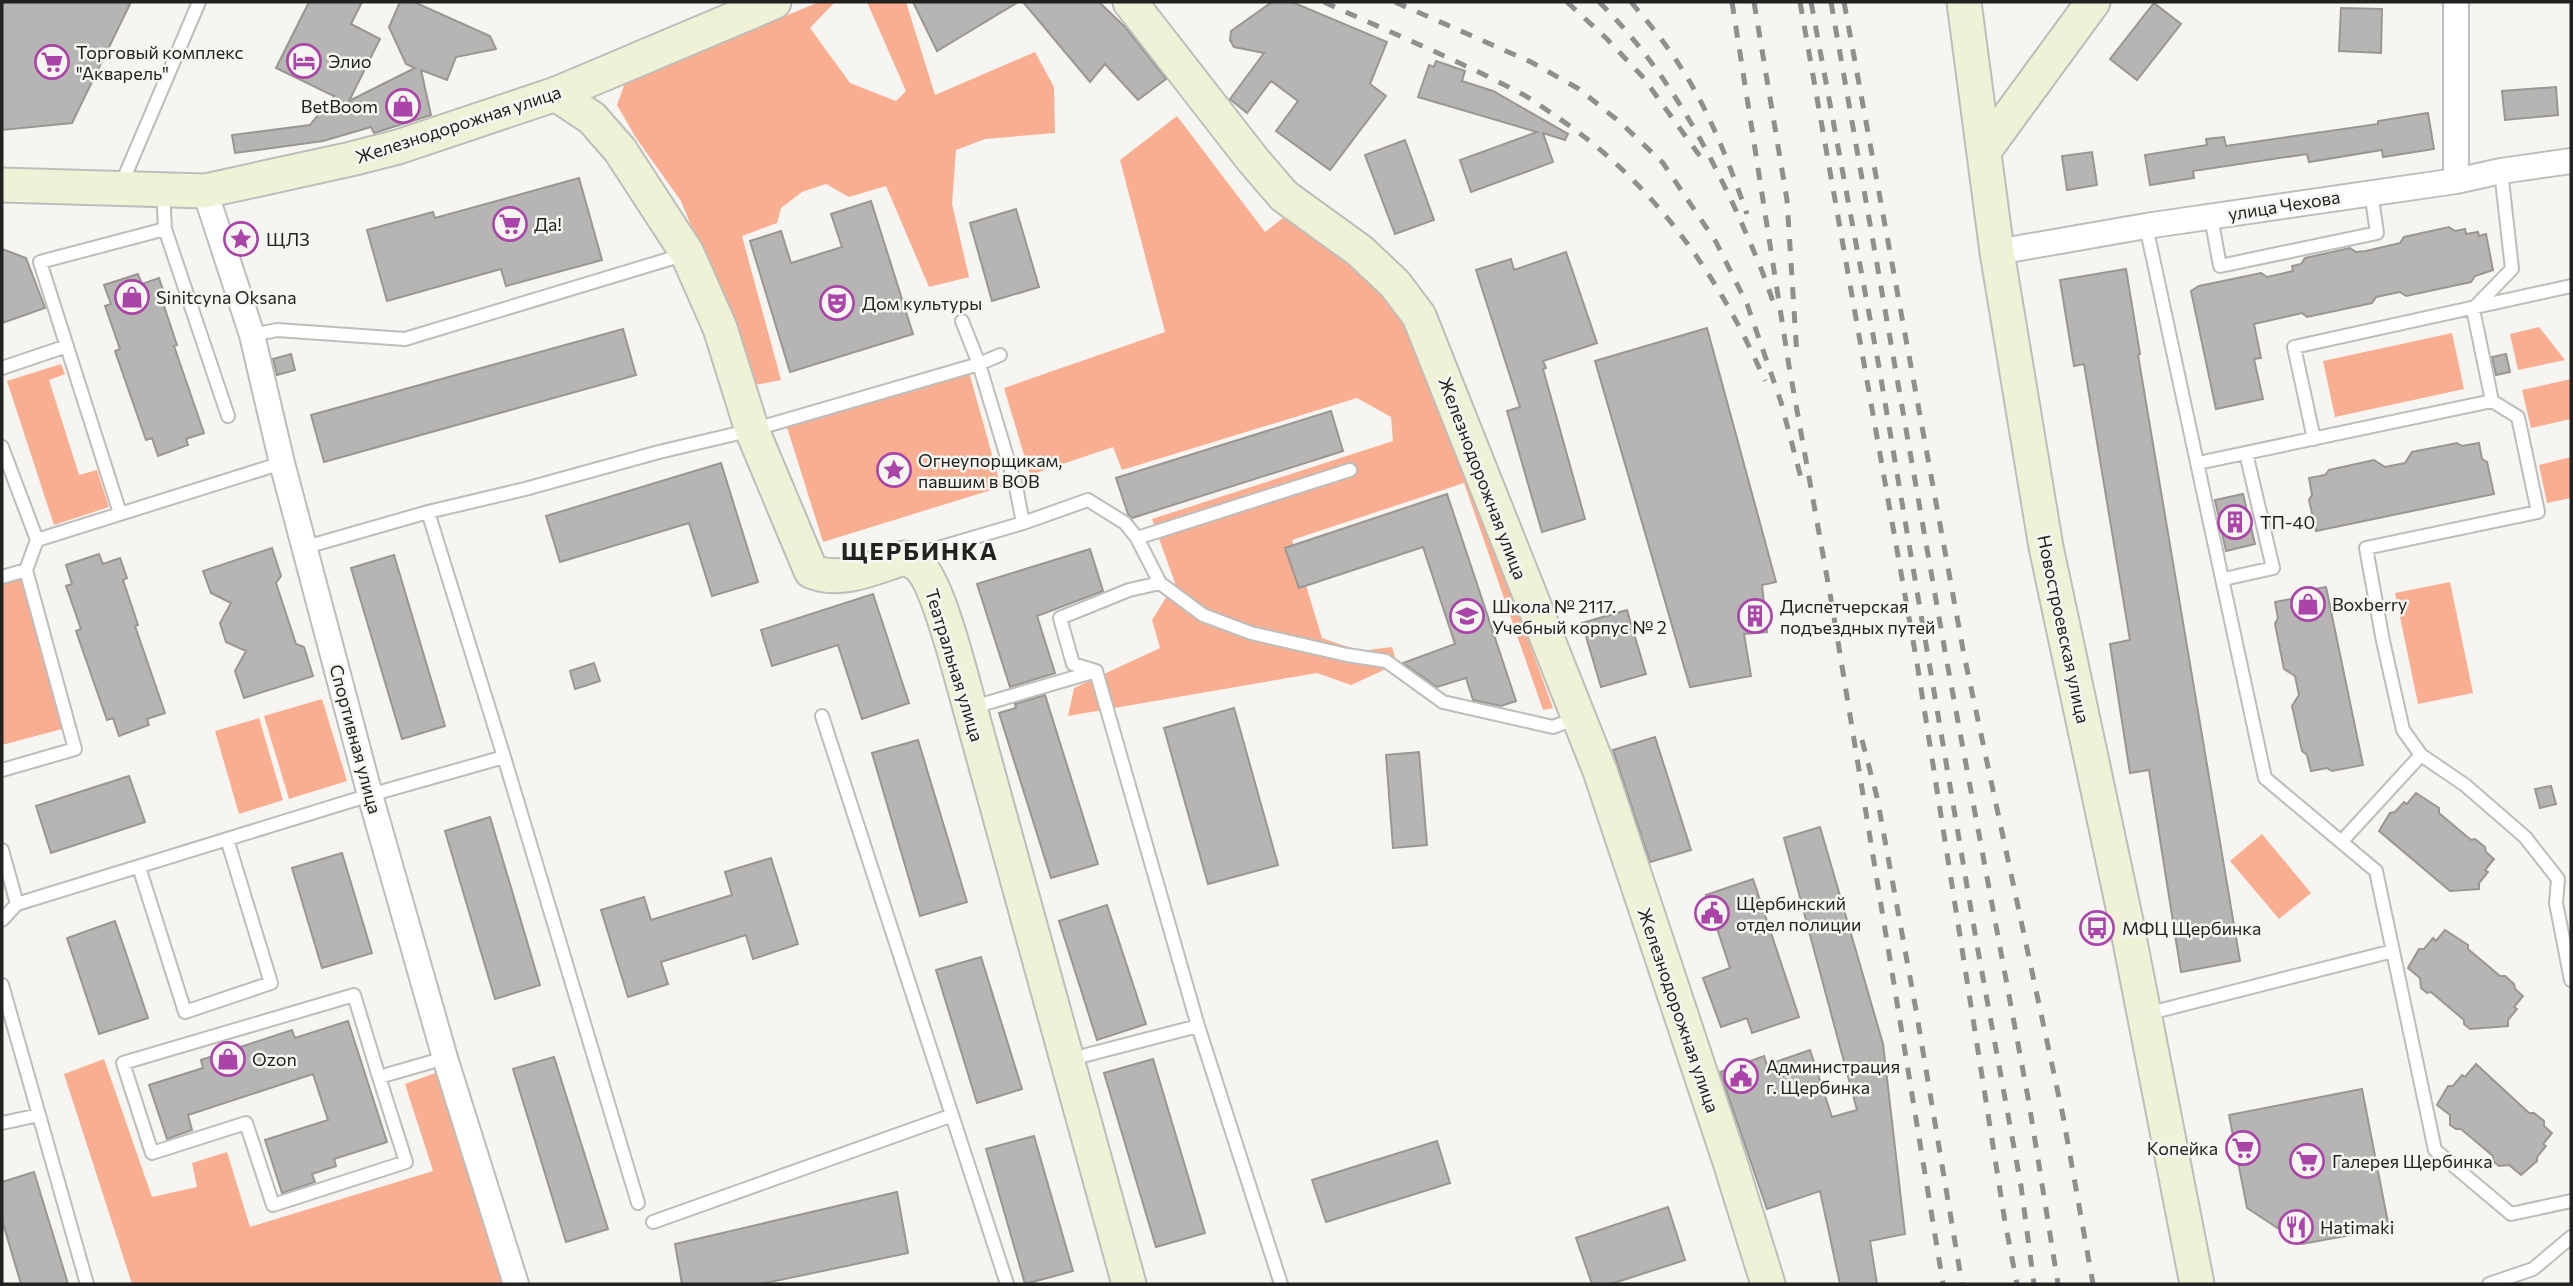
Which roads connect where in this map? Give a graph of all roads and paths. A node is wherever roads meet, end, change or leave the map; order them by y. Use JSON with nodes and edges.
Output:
{"nodes":[{"id":1,"x":199,"y":2,"type":"edge"},
{"id":2,"x":774,"y":2,"type":"edge"},
{"id":3,"x":1130,"y":2,"type":"edge"},
{"id":4,"x":1964,"y":2,"type":"edge"},
{"id":5,"x":2093,"y":2,"type":"edge"},
{"id":6,"x":2456,"y":2,"type":"edge"},
{"id":7,"x":556,"y":94,"type":"junction"},
{"id":8,"x":1984,"y":151,"type":"junction"},
{"id":9,"x":2571,"y":161,"type":"edge"},
{"id":10,"x":2501,"y":171,"type":"junction"},
{"id":11,"x":2456,"y":181,"type":"junction"},
{"id":12,"x":2,"y":185,"type":"edge"},
{"id":13,"x":119,"y":190,"type":"junction"},
{"id":14,"x":163,"y":190,"type":"junction"},
{"id":15,"x":205,"y":191,"type":"junction"},
{"id":16,"x":2371,"y":191,"type":"junction"},
{"id":17,"x":2211,"y":217,"type":"junction"},
{"id":18,"x":2146,"y":226,"type":"junction"},
{"id":19,"x":165,"y":229,"type":"junction"},
{"id":20,"x":1997,"y":252,"type":"junction"},
{"id":21,"x":687,"y":253,"type":"junction"},
{"id":22,"x":2571,"y":286,"type":"edge"},
{"id":23,"x":2473,"y":309,"type":"junction"},
{"id":24,"x":962,"y":321,"type":"dead end"},
{"id":25,"x":252,"y":335,"type":"junction"},
{"id":26,"x":67,"y":346,"type":"junction"},
{"id":27,"x":1000,"y":355,"type":"dead end"},
{"id":28,"x":979,"y":364,"type":"junction"},
{"id":29,"x":2,"y":368,"type":"edge"},
{"id":30,"x":2493,"y":401,"type":"junction"},
{"id":31,"x":228,"y":416,"type":"dead end"},
{"id":32,"x":752,"y":430,"type":"junction"},
{"id":33,"x":2314,"y":439,"type":"junction"},
{"id":34,"x":2,"y":447,"type":"edge"},
{"id":35,"x":2246,"y":453,"type":"junction"},
{"id":36,"x":282,"y":463,"type":"junction"},
{"id":37,"x":2198,"y":463,"type":"junction"},
{"id":38,"x":1350,"y":470,"type":"dead end"},
{"id":39,"x":428,"y":512,"type":"junction"},
{"id":40,"x":120,"y":513,"type":"junction"},
{"id":41,"x":1023,"y":523,"type":"junction"},
{"id":42,"x":1137,"y":538,"type":"junction"},
{"id":43,"x":37,"y":540,"type":"junction"},
{"id":44,"x":306,"y":547,"type":"junction"},
{"id":45,"x":904,"y":558,"type":"junction"},
{"id":46,"x":26,"y":570,"type":"junction"},
{"id":47,"x":2,"y":577,"type":"edge"},
{"id":48,"x":2224,"y":579,"type":"junction"},
{"id":49,"x":1160,"y":583,"type":"junction"},
{"id":50,"x":1096,"y":671,"type":"junction"},
{"id":51,"x":970,"y":708,"type":"junction"},
{"id":52,"x":822,"y":716,"type":"dead end"},
{"id":53,"x":1580,"y":717,"type":"junction"},
{"id":54,"x":2421,"y":755,"type":"junction"},
{"id":55,"x":505,"y":757,"type":"junction"},
{"id":56,"x":2,"y":770,"type":"edge"},
{"id":57,"x":370,"y":795,"type":"junction"},
{"id":58,"x":227,"y":839,"type":"junction"},
{"id":59,"x":2342,"y":841,"type":"junction"},
{"id":60,"x":2,"y":850,"type":"edge"},
{"id":61,"x":139,"y":867,"type":"junction"},
{"id":62,"x":2571,"y":872,"type":"edge"},
{"id":63,"x":2558,"y":879,"type":"junction"},
{"id":64,"x":2,"y":903,"type":"edge"},
{"id":65,"x":18,"y":904,"type":"junction"},
{"id":66,"x":2,"y":919,"type":"edge"},
{"id":67,"x":2393,"y":951,"type":"junction"},
{"id":68,"x":2571,"y":980,"type":"edge"},
{"id":69,"x":2,"y":985,"type":"edge"},
{"id":70,"x":2145,"y":1014,"type":"junction"},
{"id":71,"x":1198,"y":1026,"type":"junction"},
{"id":72,"x":445,"y":1058,"type":"junction"},
{"id":73,"x":1067,"y":1060,"type":"junction"},
{"id":74,"x":379,"y":1077,"type":"junction"},
{"id":75,"x":39,"y":1115,"type":"junction"},
{"id":76,"x":950,"y":1115,"type":"junction"},
{"id":77,"x":2,"y":1123,"type":"edge"},
{"id":78,"x":2571,"y":1201,"type":"edge"},
{"id":79,"x":638,"y":1203,"type":"dead end"},
{"id":80,"x":653,"y":1222,"type":"dead end"},
{"id":81,"x":2571,"y":1237,"type":"edge"},
{"id":82,"x":87,"y":1284,"type":"edge"},
{"id":83,"x":516,"y":1284,"type":"edge"},
{"id":84,"x":1007,"y":1284,"type":"edge"},
{"id":85,"x":1126,"y":1284,"type":"edge"},
{"id":86,"x":1281,"y":1284,"type":"edge"},
{"id":87,"x":1768,"y":1284,"type":"edge"},
{"id":88,"x":2197,"y":1284,"type":"edge"},
{"id":89,"x":2489,"y":1284,"type":"edge"}],
"edges":[{"from":1,"to":13,"type":"lane"},
{"from":2,"to":7,"type":"street","name":"Железнодорожная улица"},
{"from":3,"to":53,"type":"street","name":"Железнодорожная улица"},
{"from":4,"to":8,"type":"street","name":"Новостроевская улица"},
{"from":5,"to":8,"type":"street"},
{"from":6,"to":11,"type":"street"},
{"from":7,"to":15,"type":"street","name":"Железнодорожная улица"},
{"from":7,"to":21,"type":"street"},
{"from":8,"to":20,"type":"street","name":"Новостроевская улица"},
{"from":9,"to":10,"type":"street","name":"улица Чехова"},
{"from":10,"to":11,"type":"street","name":"улица Чехова"},
{"from":10,"to":23,"type":"lane"},
{"from":11,"to":16,"type":"street","name":"улица Чехова"},
{"from":12,"to":13,"type":"street","name":"Железнодорожная улица"},
{"from":13,"to":14,"type":"street","name":"Железнодорожная улица"},
{"from":14,"to":15,"type":"street","name":"Железнодорожная улица"},
{"from":14,"to":19,"type":"lane"},
{"from":15,"to":25,"type":"street","name":"Спортивная улица"},
{"from":16,"to":17,"type":"street","name":"улица Чехова"},
{"from":16,"to":17,"type":"lane"},
{"from":17,"to":18,"type":"street","name":"улица Чехова"},
{"from":18,"to":20,"type":"street","name":"улица Чехова"},
{"from":18,"to":37,"type":"lane"},
{"from":19,"to":26,"type":"lane"},
{"from":19,"to":31,"type":"lane"},
{"from":20,"to":70,"type":"street","name":"Новостроевская улица"},
{"from":21,"to":25,"type":"lane"},
{"from":21,"to":32,"type":"street"},
{"from":22,"to":23,"type":"lane"},
{"from":23,"to":30,"type":"lane"},
{"from":23,"to":33,"type":"lane"},
{"from":24,"to":28,"type":"lane"},
{"from":25,"to":36,"type":"street","name":"Спортивная улица"},
{"from":26,"to":29,"type":"lane"},
{"from":26,"to":40,"type":"lane"},
{"from":27,"to":28,"type":"lane"},
{"from":28,"to":32,"type":"lane"},
{"from":28,"to":41,"type":"lane"},
{"from":30,"to":33,"type":"lane"},
{"from":30,"to":54,"type":"lane"},
{"from":32,"to":39,"type":"lane"},
{"from":32,"to":45,"type":"street"},
{"from":33,"to":35,"type":"lane"},
{"from":34,"to":43,"type":"lane"},
{"from":35,"to":37,"type":"lane"},
{"from":35,"to":48,"type":"lane"},
{"from":36,"to":40,"type":"lane"},
{"from":36,"to":44,"type":"street","name":"Спортивная улица"},
{"from":37,"to":48,"type":"lane"},
{"from":38,"to":42,"type":"lane"},
{"from":39,"to":44,"type":"lane"},
{"from":39,"to":55,"type":"lane"},
{"from":40,"to":43,"type":"lane"},
{"from":41,"to":42,"type":"lane"},
{"from":41,"to":45,"type":"lane"},
{"from":42,"to":49,"type":"lane"},
{"from":43,"to":46,"type":"lane"},
{"from":44,"to":57,"type":"street","name":"Спортивная улица"},
{"from":45,"to":51,"type":"street","name":"Театральная улица"},
{"from":46,"to":47,"type":"lane"},
{"from":46,"to":56,"type":"lane"},
{"from":48,"to":59,"type":"lane"},
{"from":49,"to":50,"type":"lane"},
{"from":49,"to":53,"type":"lane"},
{"from":50,"to":51,"type":"lane"},
{"from":50,"to":71,"type":"lane"},
{"from":51,"to":73,"type":"street","name":"Театральная улица"},
{"from":52,"to":76,"type":"lane"},
{"from":53,"to":87,"type":"street","name":"Железнодорожная улица"},
{"from":54,"to":59,"type":"lane"},
{"from":54,"to":63,"type":"lane"},
{"from":55,"to":57,"type":"lane"},
{"from":55,"to":79,"type":"lane"},
{"from":57,"to":58,"type":"lane"},
{"from":57,"to":72,"type":"street","name":"Спортивная улица"},
{"from":58,"to":61,"type":"lane"},
{"from":58,"to":61,"type":"lane"},
{"from":59,"to":67,"type":"lane"},
{"from":60,"to":65,"type":"lane"},
{"from":61,"to":65,"type":"lane"},
{"from":62,"to":63,"type":"lane"},
{"from":63,"to":68,"type":"lane"},
{"from":64,"to":65,"type":"lane"},
{"from":65,"to":66,"type":"lane"},
{"from":67,"to":70,"type":"lane"},
{"from":67,"to":78,"type":"lane"},
{"from":69,"to":75,"type":"lane"},
{"from":70,"to":88,"type":"street","name":"Новостроевская улица"},
{"from":71,"to":73,"type":"lane"},
{"from":71,"to":86,"type":"lane"},
{"from":72,"to":74,"type":"lane"},
{"from":72,"to":83,"type":"street","name":"Спортивная улица"},
{"from":73,"to":85,"type":"street","name":"Театральная улица"},
{"from":74,"to":74,"type":"lane"},
{"from":75,"to":77,"type":"lane"},
{"from":75,"to":82,"type":"lane"},
{"from":76,"to":80,"type":"lane"},
{"from":76,"to":84,"type":"lane"},
{"from":81,"to":89,"type":"lane"}]}
